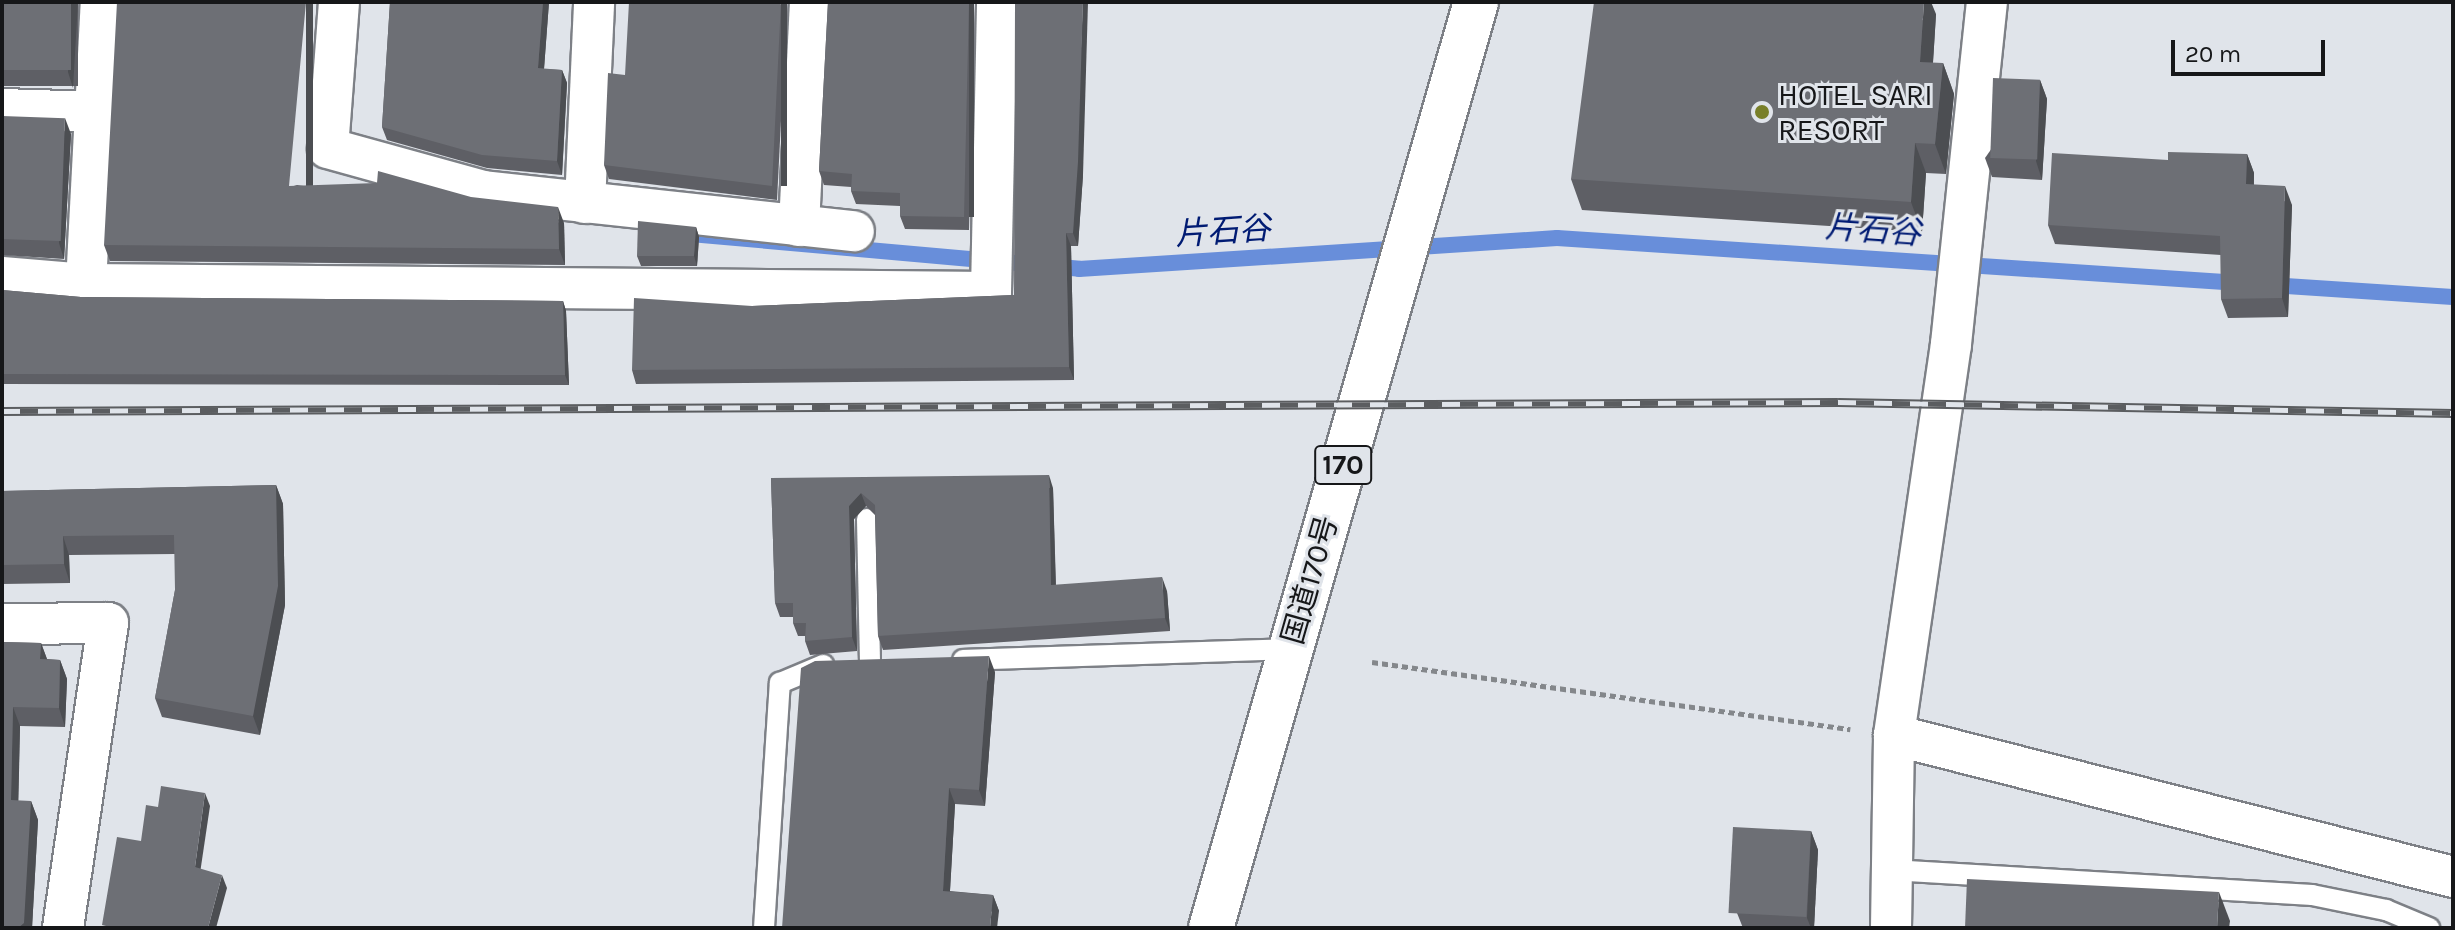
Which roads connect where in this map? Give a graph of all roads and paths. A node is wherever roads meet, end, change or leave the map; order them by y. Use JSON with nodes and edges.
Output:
{"nodes":[{"id":1,"x":101,"y":2,"type":"edge"},
{"id":2,"x":339,"y":2,"type":"edge"},
{"id":3,"x":594,"y":2,"type":"edge"},
{"id":4,"x":810,"y":2,"type":"edge"},
{"id":5,"x":997,"y":2,"type":"edge"},
{"id":6,"x":1476,"y":2,"type":"edge"},
{"id":7,"x":1987,"y":2,"type":"edge"},
{"id":8,"x":2,"y":109,"type":"edge"},
{"id":9,"x":95,"y":112,"type":"junction"},
{"id":10,"x":585,"y":203,"type":"junction"},
{"id":11,"x":799,"y":226,"type":"junction"},
{"id":12,"x":854,"y":231,"type":"dead end"},
{"id":13,"x":2,"y":277,"type":"edge"},
{"id":14,"x":86,"y":284,"type":"junction"},
{"id":15,"x":867,"y":519,"type":"edge"},
{"id":16,"x":2,"y":624,"type":"edge"},
{"id":17,"x":1291,"y":649,"type":"junction"},
{"id":18,"x":934,"y":661,"type":"edge"},
{"id":19,"x":1372,"y":662,"type":"dead end"},
{"id":20,"x":1894,"y":735,"type":"junction"},
{"id":21,"x":1891,"y":870,"type":"junction"},
{"id":22,"x":2453,"y":877,"type":"edge"},
{"id":23,"x":63,"y":928,"type":"edge"},
{"id":24,"x":764,"y":928,"type":"edge"},
{"id":25,"x":1211,"y":928,"type":"edge"},
{"id":26,"x":1891,"y":928,"type":"edge"},
{"id":27,"x":2429,"y":928,"type":"edge"}],
"edges":[{"from":1,"to":9,"type":"street"},
{"from":2,"to":10,"type":"street"},
{"from":3,"to":10,"type":"street"},
{"from":4,"to":11,"type":"street"},
{"from":5,"to":14,"type":"street"},
{"from":6,"to":17,"type":"highway","name":"国道170号","number":"170"},
{"from":7,"to":20,"type":"street"},
{"from":8,"to":9,"type":"street"},
{"from":9,"to":14,"type":"street"},
{"from":10,"to":11,"type":"street"},
{"from":11,"to":12,"type":"street"},
{"from":13,"to":14,"type":"street"},
{"from":15,"to":24,"type":"lane"},
{"from":16,"to":23,"type":"street"},
{"from":17,"to":18,"type":"lane"},
{"from":17,"to":25,"type":"highway","name":"国道170号","number":"170"},
{"from":19,"to":20,"type":"path"},
{"from":20,"to":21,"type":"street"},
{"from":20,"to":22,"type":"street"},
{"from":21,"to":26,"type":"street"},
{"from":21,"to":27,"type":"lane"}]}
